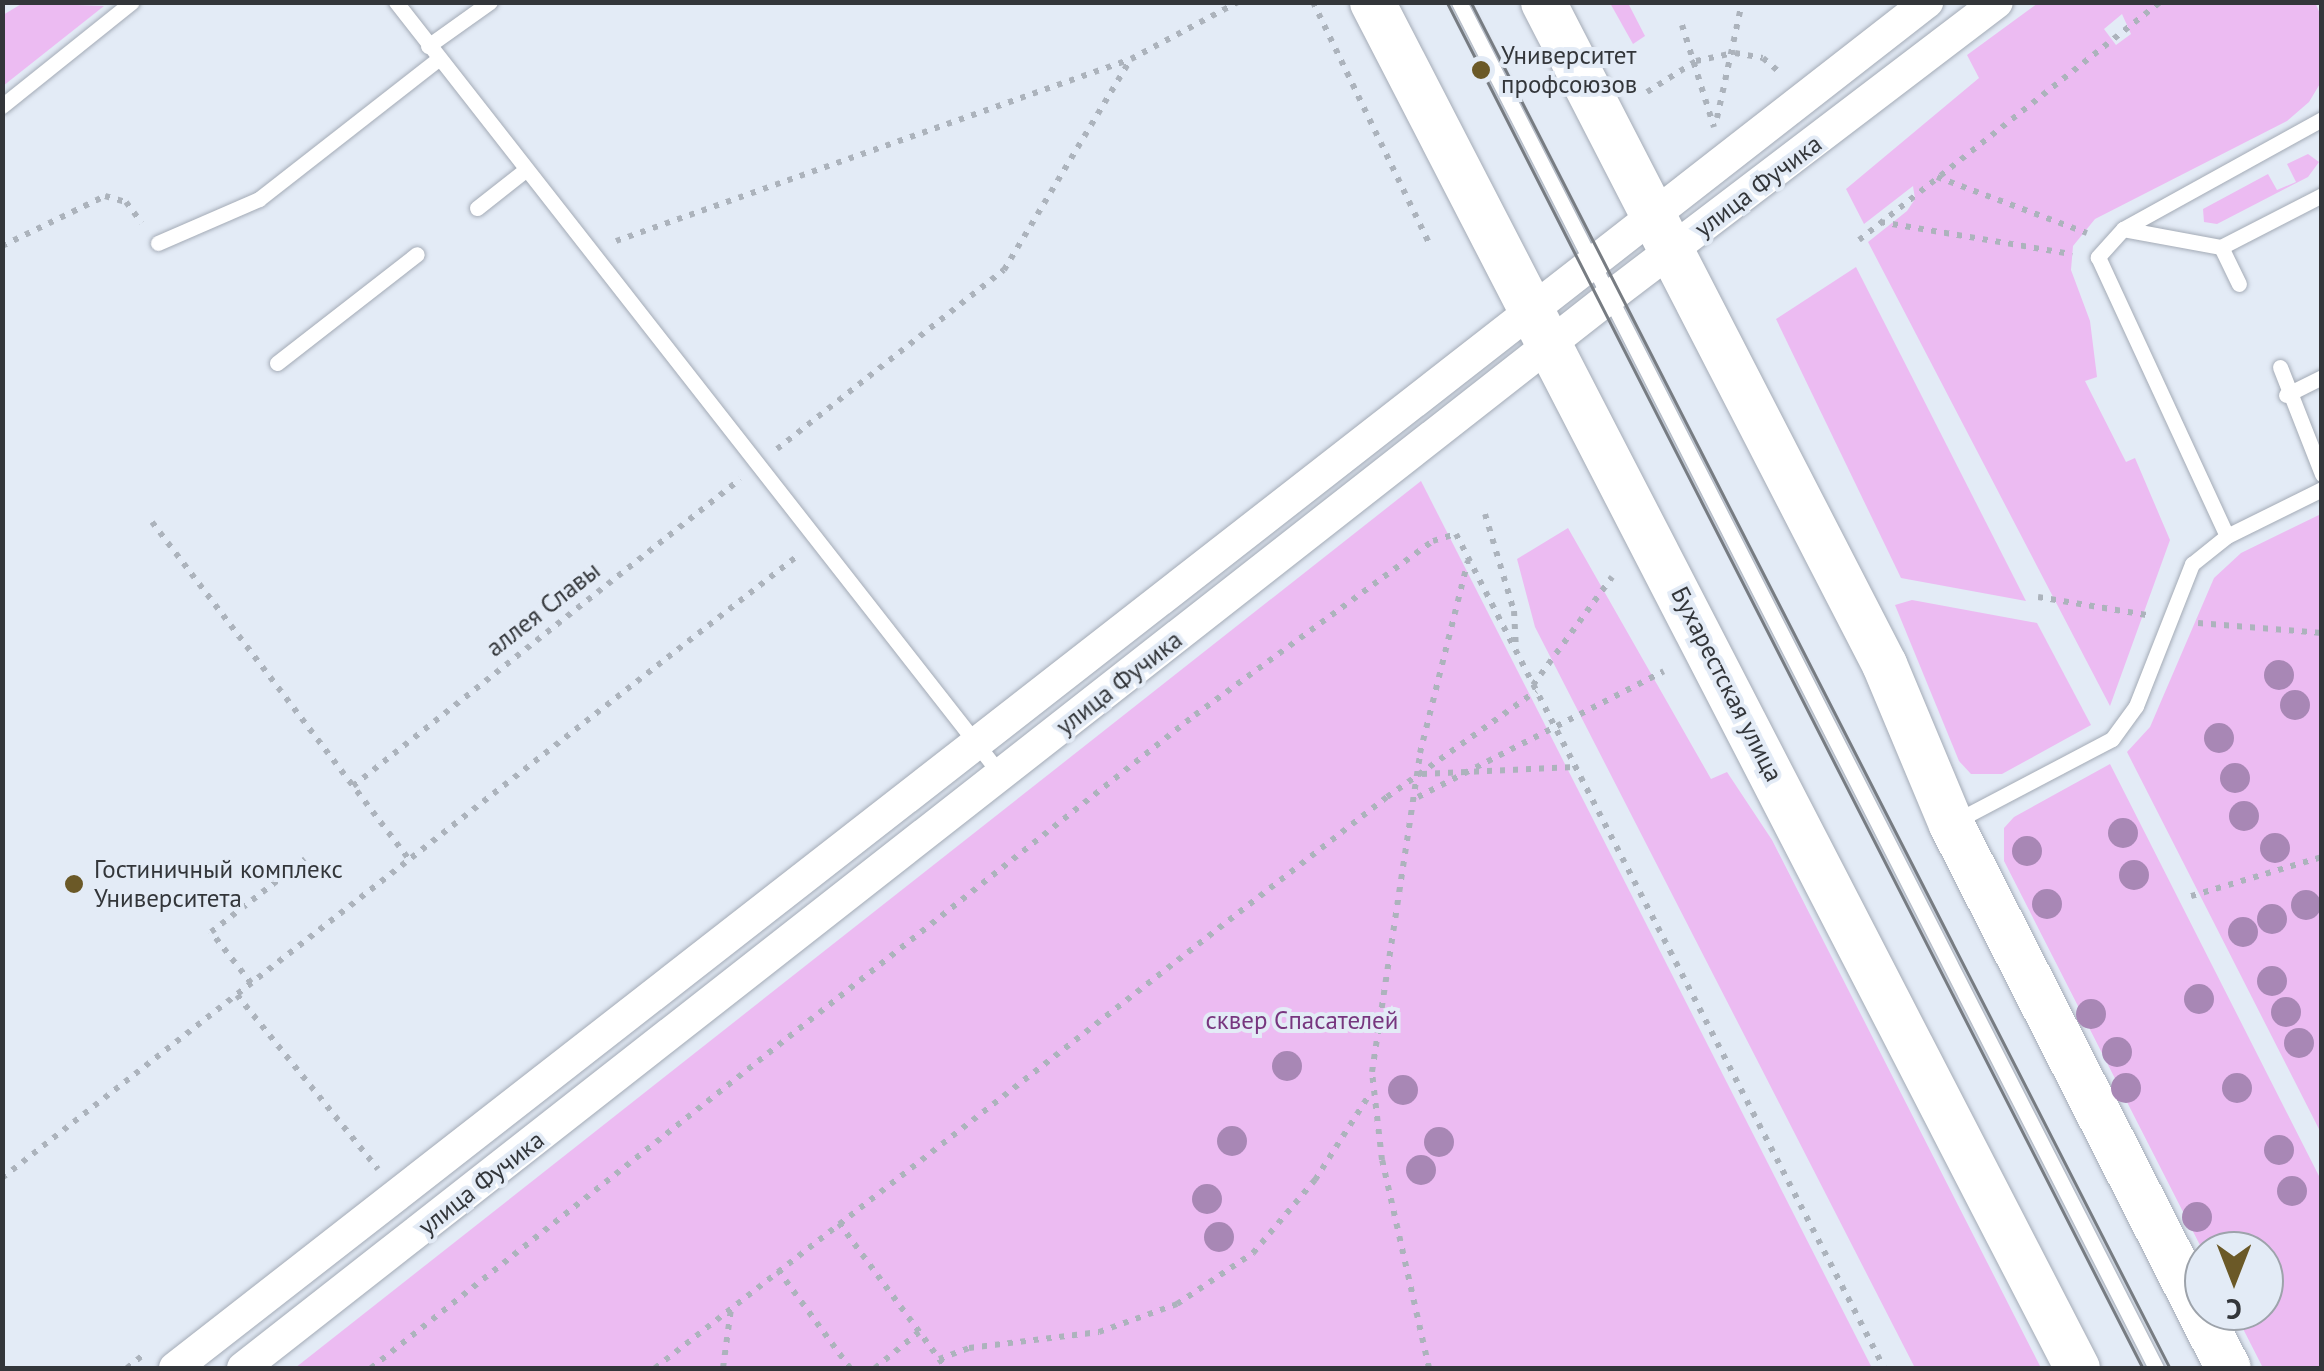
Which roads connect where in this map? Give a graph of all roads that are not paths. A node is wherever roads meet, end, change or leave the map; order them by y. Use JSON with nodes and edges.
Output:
{"nodes":[{"id":1,"x":132,"y":2,"type":"edge"},
{"id":2,"x":396,"y":2,"type":"edge"},
{"id":3,"x":490,"y":2,"type":"edge"},
{"id":4,"x":1372,"y":2,"type":"edge"},
{"id":5,"x":1459,"y":2,"type":"edge"},
{"id":6,"x":1544,"y":2,"type":"edge"},
{"id":7,"x":1927,"y":2,"type":"edge"},
{"id":8,"x":1998,"y":2,"type":"edge"},
{"id":9,"x":433,"y":53,"type":"junction"},
{"id":10,"x":2,"y":106,"type":"edge"},
{"id":11,"x":2322,"y":119,"type":"edge"},
{"id":12,"x":524,"y":171,"type":"junction"},
{"id":13,"x":2322,"y":195,"type":"edge"},
{"id":14,"x":477,"y":208,"type":"dead end"},
{"id":15,"x":2123,"y":229,"type":"junction"},
{"id":16,"x":1661,"y":232,"type":"junction"},
{"id":17,"x":158,"y":243,"type":"road end"},
{"id":18,"x":2220,"y":246,"type":"junction"},
{"id":19,"x":417,"y":254,"type":"dead end"},
{"id":20,"x":1591,"y":262,"type":"junction"},
{"id":21,"x":2239,"y":284,"type":"dead end"},
{"id":22,"x":1610,"y":298,"type":"junction"},
{"id":23,"x":1538,"y":329,"type":"junction"},
{"id":24,"x":277,"y":362,"type":"dead end"},
{"id":25,"x":2280,"y":367,"type":"dead end"},
{"id":26,"x":2322,"y":377,"type":"edge"},
{"id":27,"x":2286,"y":395,"type":"junction"},
{"id":28,"x":2322,"y":474,"type":"edge"},
{"id":29,"x":2322,"y":488,"type":"edge"},
{"id":30,"x":2227,"y":536,"type":"junction"},
{"id":31,"x":976,"y":742,"type":"junction"},
{"id":32,"x":1002,"y":775,"type":"junction"},
{"id":33,"x":1950,"y":824,"type":"junction"},
{"id":34,"x":175,"y":1368,"type":"edge"},
{"id":35,"x":243,"y":1368,"type":"edge"},
{"id":36,"x":2077,"y":1368,"type":"edge"},
{"id":37,"x":2156,"y":1368,"type":"edge"},
{"id":38,"x":2228,"y":1368,"type":"edge"}],
"edges":[{"from":1,"to":10,"type":"lane"},
{"from":2,"to":9,"type":"lane"},
{"from":3,"to":9,"type":"lane"},
{"from":4,"to":23,"type":"main road","name":"Бухарестская улица"},
{"from":5,"to":20,"type":"lane"},
{"from":6,"to":16,"type":"main road"},
{"from":7,"to":16,"type":"street","name":"улица Фучика"},
{"from":8,"to":16,"type":"street","name":"улица Фучика"},
{"from":9,"to":12,"type":"lane"},
{"from":9,"to":17,"type":"lane"},
{"from":11,"to":15,"type":"lane"},
{"from":12,"to":14,"type":"lane"},
{"from":12,"to":31,"type":"lane"},
{"from":13,"to":18,"type":"lane"},
{"from":15,"to":18,"type":"lane"},
{"from":15,"to":30,"type":"lane"},
{"from":16,"to":20,"type":"street","name":"улица Фучика"},
{"from":16,"to":22,"type":"street","name":"улица Фучика"},
{"from":16,"to":33,"type":"main road"},
{"from":18,"to":21,"type":"lane"},
{"from":19,"to":24,"type":"lane"},
{"from":20,"to":22,"type":"lane"},
{"from":20,"to":23,"type":"street","name":"улица Фучика"},
{"from":22,"to":23,"type":"street","name":"улица Фучика"},
{"from":22,"to":37,"type":"lane"},
{"from":23,"to":31,"type":"street","name":"улица Фучика"},
{"from":23,"to":32,"type":"street","name":"улица Фучика"},
{"from":23,"to":36,"type":"main road","name":"Бухарестская улица"},
{"from":25,"to":27,"type":"lane"},
{"from":26,"to":27,"type":"lane"},
{"from":27,"to":28,"type":"lane"},
{"from":29,"to":30,"type":"lane"},
{"from":30,"to":33,"type":"lane"},
{"from":31,"to":32,"type":"lane"},
{"from":31,"to":34,"type":"street","name":"улица Фучика"},
{"from":32,"to":35,"type":"street","name":"улица Фучика"},
{"from":33,"to":38,"type":"main road"}]}
